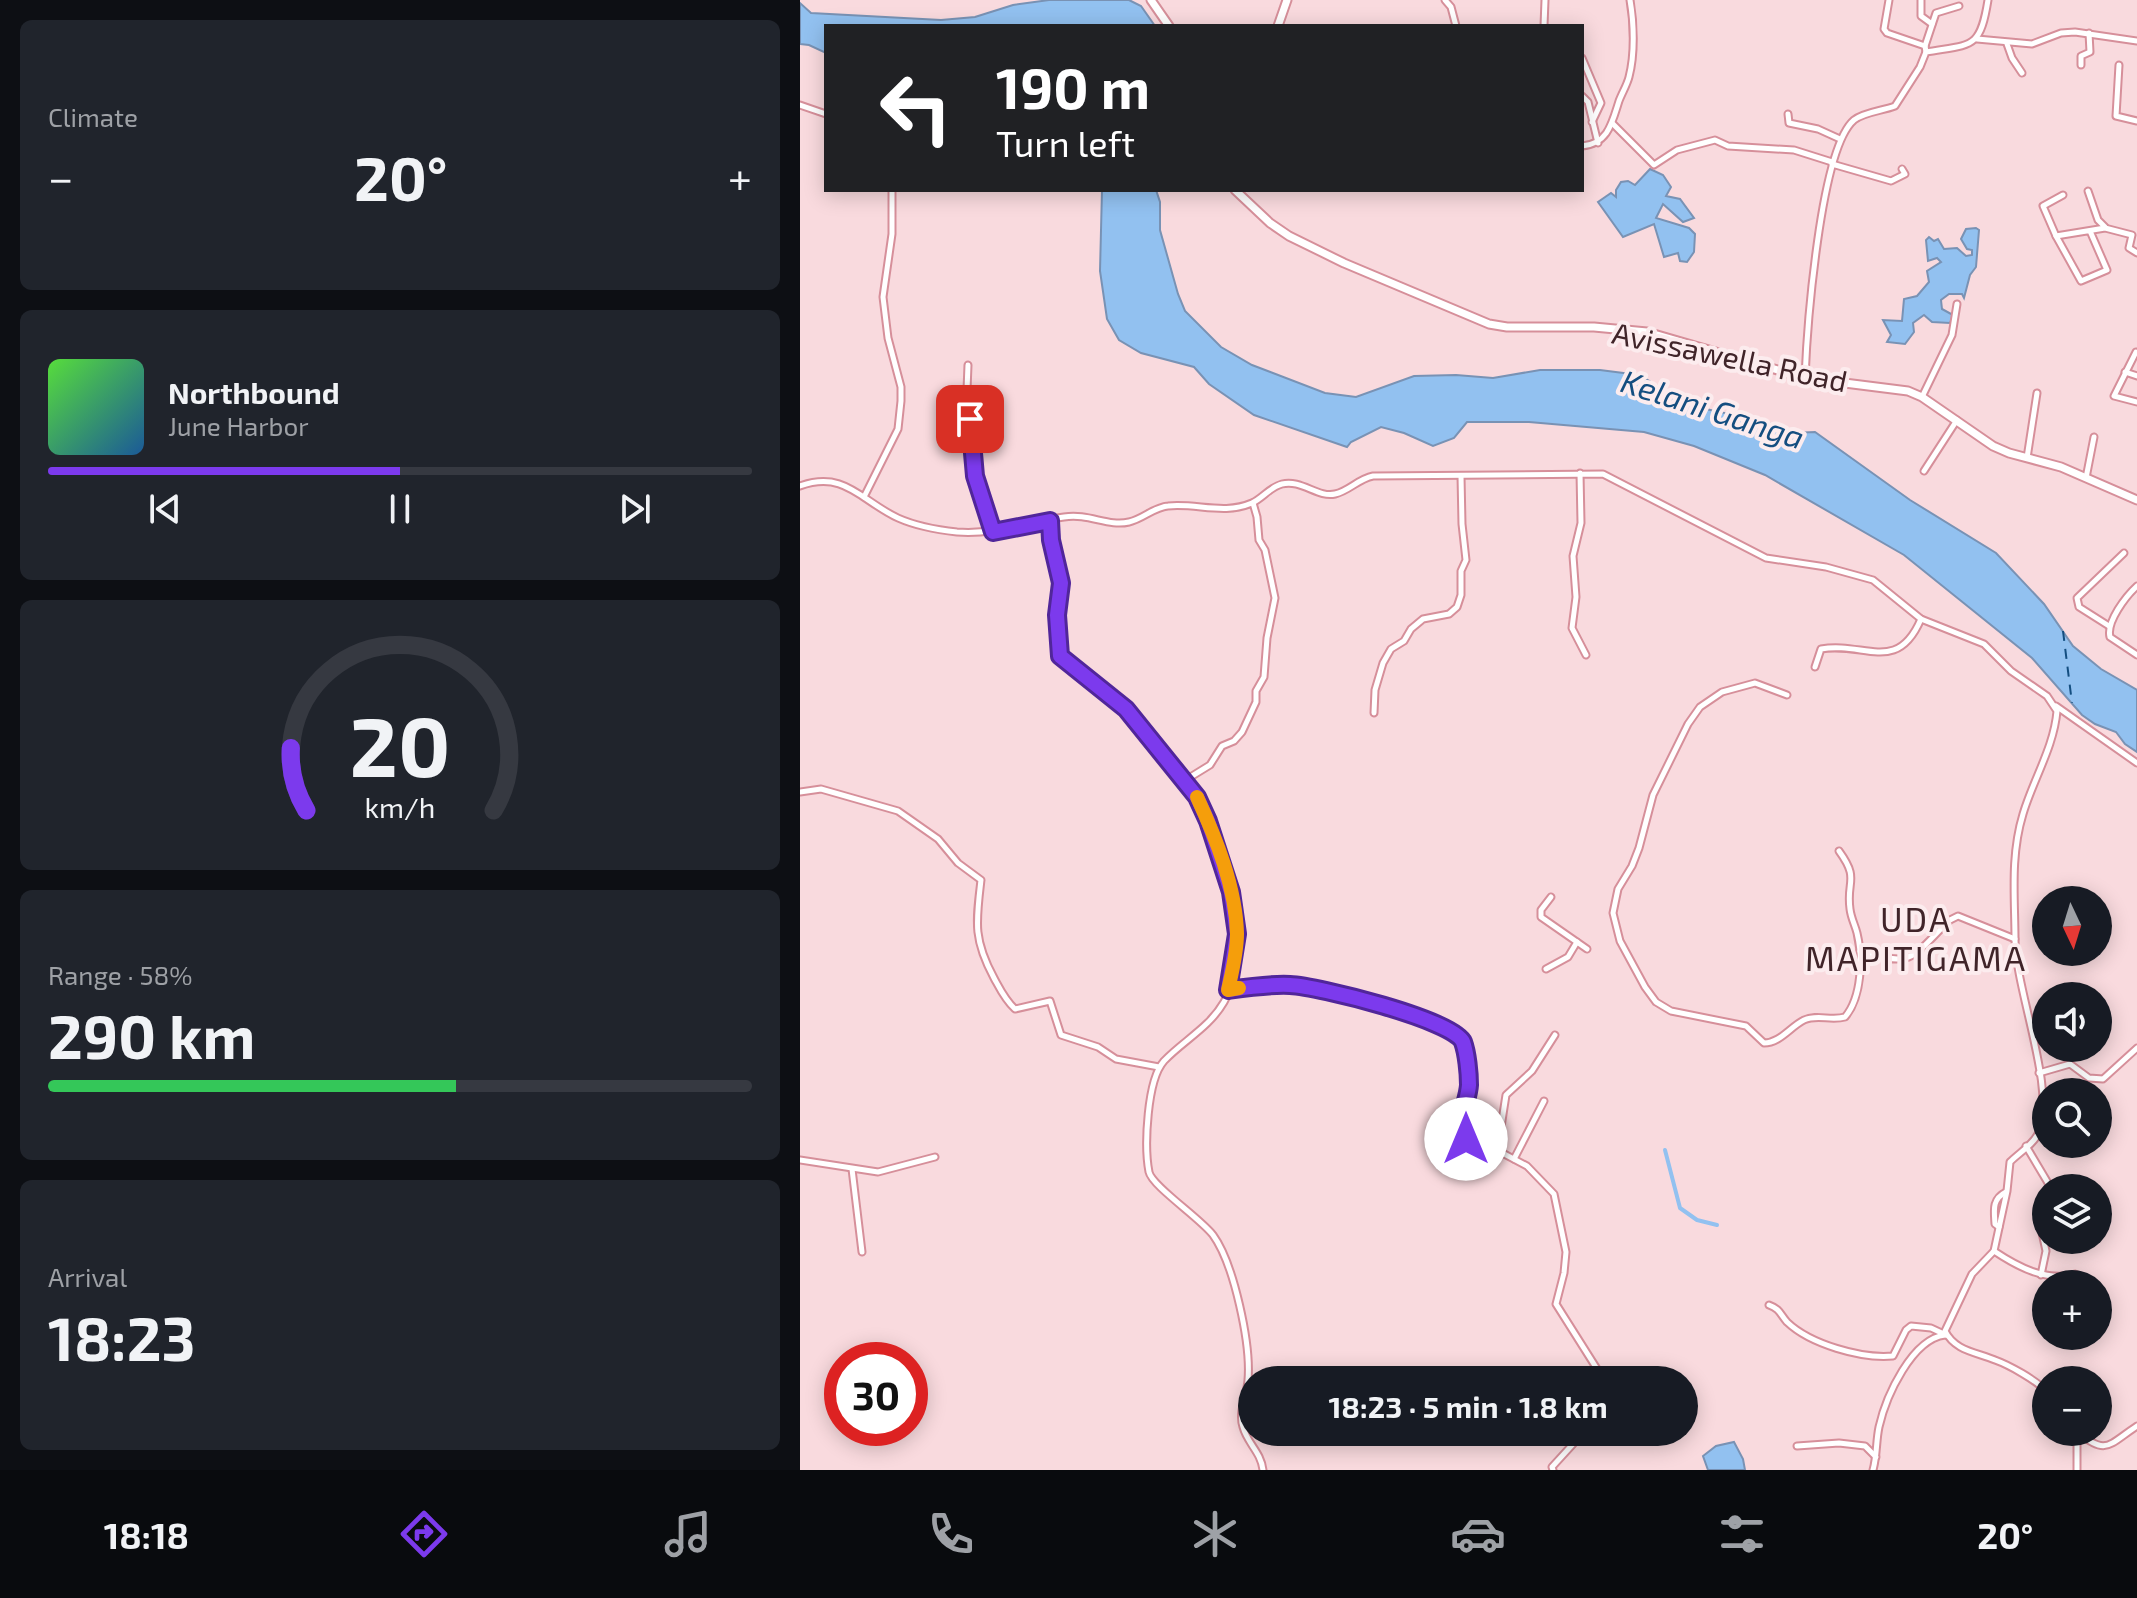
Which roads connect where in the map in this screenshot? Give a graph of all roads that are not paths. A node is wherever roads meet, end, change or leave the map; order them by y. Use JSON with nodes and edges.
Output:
{"nodes":[{"id":1,"x":1287,"y":0,"type":"edge"},
{"id":2,"x":1445,"y":0,"type":"edge"},
{"id":3,"x":1545,"y":0,"type":"edge"},
{"id":4,"x":1630,"y":0,"type":"edge"},
{"id":5,"x":1889,"y":0,"type":"edge"},
{"id":6,"x":1921,"y":0,"type":"edge"},
{"id":7,"x":1988,"y":0,"type":"edge"},
{"id":8,"x":1154,"y":1,"type":"edge"},
{"id":9,"x":1959,"y":6,"type":"dead end"},
{"id":10,"x":1168,"y":24,"type":"edge"},
{"id":11,"x":1279,"y":24,"type":"edge"},
{"id":12,"x":1455,"y":24,"type":"edge"},
{"id":13,"x":1544,"y":24,"type":"edge"},
{"id":14,"x":1932,"y":24,"type":"junction"},
{"id":15,"x":2089,"y":33,"type":"junction"},
{"id":16,"x":1977,"y":39,"type":"junction"},
{"id":17,"x":2137,"y":41,"type":"edge"},
{"id":18,"x":2007,"y":43,"type":"junction"},
{"id":19,"x":1926,"y":49,"type":"junction"},
{"id":20,"x":1584,"y":57,"type":"edge"},
{"id":21,"x":2081,"y":65,"type":"dead end"},
{"id":22,"x":2119,"y":65,"type":"dead end"},
{"id":23,"x":2022,"y":73,"type":"dead end"},
{"id":24,"x":1584,"y":98,"type":"edge"},
{"id":25,"x":800,"y":105,"type":"edge"},
{"id":26,"x":824,"y":113,"type":"edge"},
{"id":27,"x":1788,"y":114,"type":"dead end"},
{"id":28,"x":2137,"y":121,"type":"edge"},
{"id":29,"x":1592,"y":122,"type":"junction"},
{"id":30,"x":1612,"y":123,"type":"junction"},
{"id":31,"x":1840,"y":139,"type":"junction"},
{"id":32,"x":1598,"y":143,"type":"junction"},
{"id":33,"x":1584,"y":146,"type":"edge"},
{"id":34,"x":1832,"y":163,"type":"junction"},
{"id":35,"x":1902,"y":169,"type":"dead end"},
{"id":36,"x":2088,"y":191,"type":"dead end"},
{"id":37,"x":892,"y":192,"type":"edge"},
{"id":38,"x":1237,"y":192,"type":"edge"},
{"id":39,"x":2063,"y":195,"type":"dead end"},
{"id":40,"x":2105,"y":228,"type":"junction"},
{"id":41,"x":2090,"y":231,"type":"junction"},
{"id":42,"x":2056,"y":236,"type":"junction"},
{"id":43,"x":2137,"y":253,"type":"edge"},
{"id":44,"x":1957,"y":304,"type":"dead end"},
{"id":45,"x":2136,"y":352,"type":"edge"},
{"id":46,"x":968,"y":365,"type":"dead end"},
{"id":47,"x":2125,"y":372,"type":"junction"},
{"id":48,"x":2137,"y":376,"type":"edge"},
{"id":49,"x":1805,"y":378,"type":"junction"},
{"id":50,"x":2037,"y":393,"type":"dead end"},
{"id":51,"x":1922,"y":397,"type":"junction"},
{"id":52,"x":2137,"y":402,"type":"edge"},
{"id":53,"x":1957,"y":420,"type":"junction"},
{"id":54,"x":2094,"y":437,"type":"dead end"},
{"id":55,"x":2027,"y":458,"type":"junction"},
{"id":56,"x":1924,"y":471,"type":"dead end"},
{"id":57,"x":1580,"y":473,"type":"junction"},
{"id":58,"x":1461,"y":476,"type":"junction"},
{"id":59,"x":2086,"y":478,"type":"junction"},
{"id":60,"x":800,"y":486,"type":"edge"},
{"id":61,"x":864,"y":497,"type":"junction"},
{"id":62,"x":2137,"y":500,"type":"edge"},
{"id":63,"x":1253,"y":503,"type":"junction"},
{"id":64,"x":1050,"y":521,"type":"junction"},
{"id":65,"x":993,"y":532,"type":"junction"},
{"id":66,"x":2124,"y":553,"type":"dead end"},
{"id":67,"x":2137,"y":586,"type":"edge"},
{"id":68,"x":1921,"y":619,"type":"junction"},
{"id":69,"x":2109,"y":626,"type":"junction"},
{"id":70,"x":1586,"y":655,"type":"dead end"},
{"id":71,"x":2137,"y":655,"type":"edge"},
{"id":72,"x":1815,"y":667,"type":"dead end"},
{"id":73,"x":1787,"y":695,"type":"dead end"},
{"id":74,"x":2055,"y":706,"type":"junction"},
{"id":75,"x":1374,"y":713,"type":"dead end"},
{"id":76,"x":2137,"y":763,"type":"edge"},
{"id":77,"x":1184,"y":781,"type":"junction"},
{"id":78,"x":800,"y":792,"type":"edge"},
{"id":79,"x":1839,"y":851,"type":"dead end"},
{"id":80,"x":1551,"y":897,"type":"dead end"},
{"id":81,"x":2016,"y":940,"type":"junction"},
{"id":82,"x":1577,"y":942,"type":"junction"},
{"id":83,"x":1587,"y":949,"type":"dead end"},
{"id":84,"x":1860,"y":951,"type":"junction"},
{"id":85,"x":1546,"y":969,"type":"dead end"},
{"id":86,"x":1228,"y":990,"type":"junction"},
{"id":87,"x":1555,"y":1035,"type":"dead end"},
{"id":88,"x":2137,"y":1048,"type":"edge"},
{"id":89,"x":1159,"y":1067,"type":"junction"},
{"id":90,"x":2039,"y":1073,"type":"junction"},
{"id":91,"x":1544,"y":1101,"type":"dead end"},
{"id":92,"x":2026,"y":1146,"type":"junction"},
{"id":93,"x":1493,"y":1148,"type":"junction"},
{"id":94,"x":935,"y":1157,"type":"dead end"},
{"id":95,"x":1514,"y":1159,"type":"junction"},
{"id":96,"x":800,"y":1160,"type":"edge"},
{"id":97,"x":852,"y":1169,"type":"junction"},
{"id":98,"x":2043,"y":1174,"type":"edge"},
{"id":99,"x":1994,"y":1251,"type":"junction"},
{"id":100,"x":862,"y":1252,"type":"dead end"},
{"id":101,"x":2032,"y":1270,"type":"edge"},
{"id":102,"x":1769,"y":1305,"type":"dead end"},
{"id":103,"x":1947,"y":1335,"type":"junction"},
{"id":104,"x":1595,"y":1366,"type":"edge"},
{"id":105,"x":2032,"y":1382,"type":"edge"},
{"id":106,"x":2137,"y":1426,"type":"edge"},
{"id":107,"x":2112,"y":1442,"type":"edge"},
{"id":108,"x":1571,"y":1446,"type":"edge"},
{"id":109,"x":1797,"y":1446,"type":"dead end"},
{"id":110,"x":2077,"y":1446,"type":"edge"},
{"id":111,"x":1877,"y":1457,"type":"junction"},
{"id":112,"x":1263,"y":1470,"type":"edge"},
{"id":113,"x":1553,"y":1470,"type":"edge"},
{"id":114,"x":1873,"y":1470,"type":"edge"},
{"id":115,"x":2077,"y":1470,"type":"edge"}],
"edges":[{"from":1,"to":11,"type":"main road"},
{"from":2,"to":12,"type":"street"},
{"from":3,"to":13,"type":"street"},
{"from":4,"to":30,"type":"street"},
{"from":5,"to":19,"type":"street"},
{"from":6,"to":14,"type":"street"},
{"from":7,"to":16,"type":"street"},
{"from":8,"to":10,"type":"main road"},
{"from":9,"to":14,"type":"street"},
{"from":14,"to":19,"type":"street"},
{"from":15,"to":17,"type":"street"},
{"from":15,"to":18,"type":"street"},
{"from":15,"to":21,"type":"street"},
{"from":16,"to":18,"type":"street"},
{"from":16,"to":19,"type":"street"},
{"from":18,"to":23,"type":"street"},
{"from":19,"to":31,"type":"street"},
{"from":20,"to":29,"type":"street"},
{"from":22,"to":28,"type":"street"},
{"from":24,"to":29,"type":"street"},
{"from":25,"to":26,"type":"street"},
{"from":27,"to":31,"type":"street"},
{"from":29,"to":32,"type":"street"},
{"from":30,"to":32,"type":"street"},
{"from":30,"to":34,"type":"street"},
{"from":31,"to":34,"type":"street"},
{"from":32,"to":33,"type":"street"},
{"from":34,"to":35,"type":"street"},
{"from":34,"to":49,"type":"street"},
{"from":36,"to":40,"type":"street"},
{"from":37,"to":61,"type":"street"},
{"from":38,"to":49,"type":"main road","name":"Avissawella Road"},
{"from":39,"to":42,"type":"street"},
{"from":40,"to":41,"type":"street"},
{"from":40,"to":43,"type":"street"},
{"from":41,"to":42,"type":"street"},
{"from":41,"to":42,"type":"street"},
{"from":44,"to":51,"type":"street"},
{"from":45,"to":47,"type":"street"},
{"from":46,"to":65,"type":"street"},
{"from":47,"to":48,"type":"street"},
{"from":47,"to":52,"type":"street"},
{"from":49,"to":51,"type":"main road","name":"Avissawella Road"},
{"from":50,"to":55,"type":"street"},
{"from":51,"to":53,"type":"main road","name":"Avissawella Road"},
{"from":53,"to":55,"type":"main road","name":"Avissawella Road"},
{"from":53,"to":56,"type":"street"},
{"from":54,"to":59,"type":"street"},
{"from":55,"to":59,"type":"main road","name":"Avissawella Road"},
{"from":57,"to":58,"type":"street"},
{"from":57,"to":68,"type":"street"},
{"from":57,"to":70,"type":"street"},
{"from":58,"to":63,"type":"street"},
{"from":58,"to":75,"type":"street"},
{"from":59,"to":62,"type":"main road","name":"Avissawella Road"},
{"from":60,"to":61,"type":"street"},
{"from":61,"to":65,"type":"street"},
{"from":63,"to":64,"type":"street"},
{"from":63,"to":77,"type":"street"},
{"from":64,"to":65,"type":"street"},
{"from":64,"to":77,"type":"street"},
{"from":66,"to":69,"type":"street"},
{"from":67,"to":69,"type":"street"},
{"from":68,"to":72,"type":"street"},
{"from":68,"to":74,"type":"street"},
{"from":69,"to":71,"type":"street"},
{"from":73,"to":84,"type":"street"},
{"from":74,"to":76,"type":"street"},
{"from":74,"to":81,"type":"street"},
{"from":77,"to":86,"type":"street"},
{"from":78,"to":89,"type":"street"},
{"from":79,"to":84,"type":"street"},
{"from":80,"to":82,"type":"street"},
{"from":81,"to":84,"type":"street"},
{"from":81,"to":90,"type":"street"},
{"from":82,"to":83,"type":"street"},
{"from":82,"to":85,"type":"street"},
{"from":86,"to":89,"type":"street"},
{"from":86,"to":93,"type":"street"},
{"from":87,"to":93,"type":"street"},
{"from":88,"to":90,"type":"street"},
{"from":89,"to":112,"type":"street"},
{"from":90,"to":92,"type":"street"},
{"from":91,"to":95,"type":"street"},
{"from":92,"to":98,"type":"street"},
{"from":92,"to":99,"type":"street"},
{"from":93,"to":95,"type":"street"},
{"from":94,"to":97,"type":"street"},
{"from":95,"to":104,"type":"street"},
{"from":96,"to":97,"type":"street"},
{"from":97,"to":100,"type":"street"},
{"from":99,"to":101,"type":"street"},
{"from":99,"to":103,"type":"street"},
{"from":102,"to":103,"type":"street"},
{"from":103,"to":105,"type":"street"},
{"from":103,"to":111,"type":"street"},
{"from":106,"to":107,"type":"street"},
{"from":108,"to":113,"type":"street"},
{"from":109,"to":111,"type":"street"},
{"from":110,"to":115,"type":"street"},
{"from":111,"to":114,"type":"street"}]}
